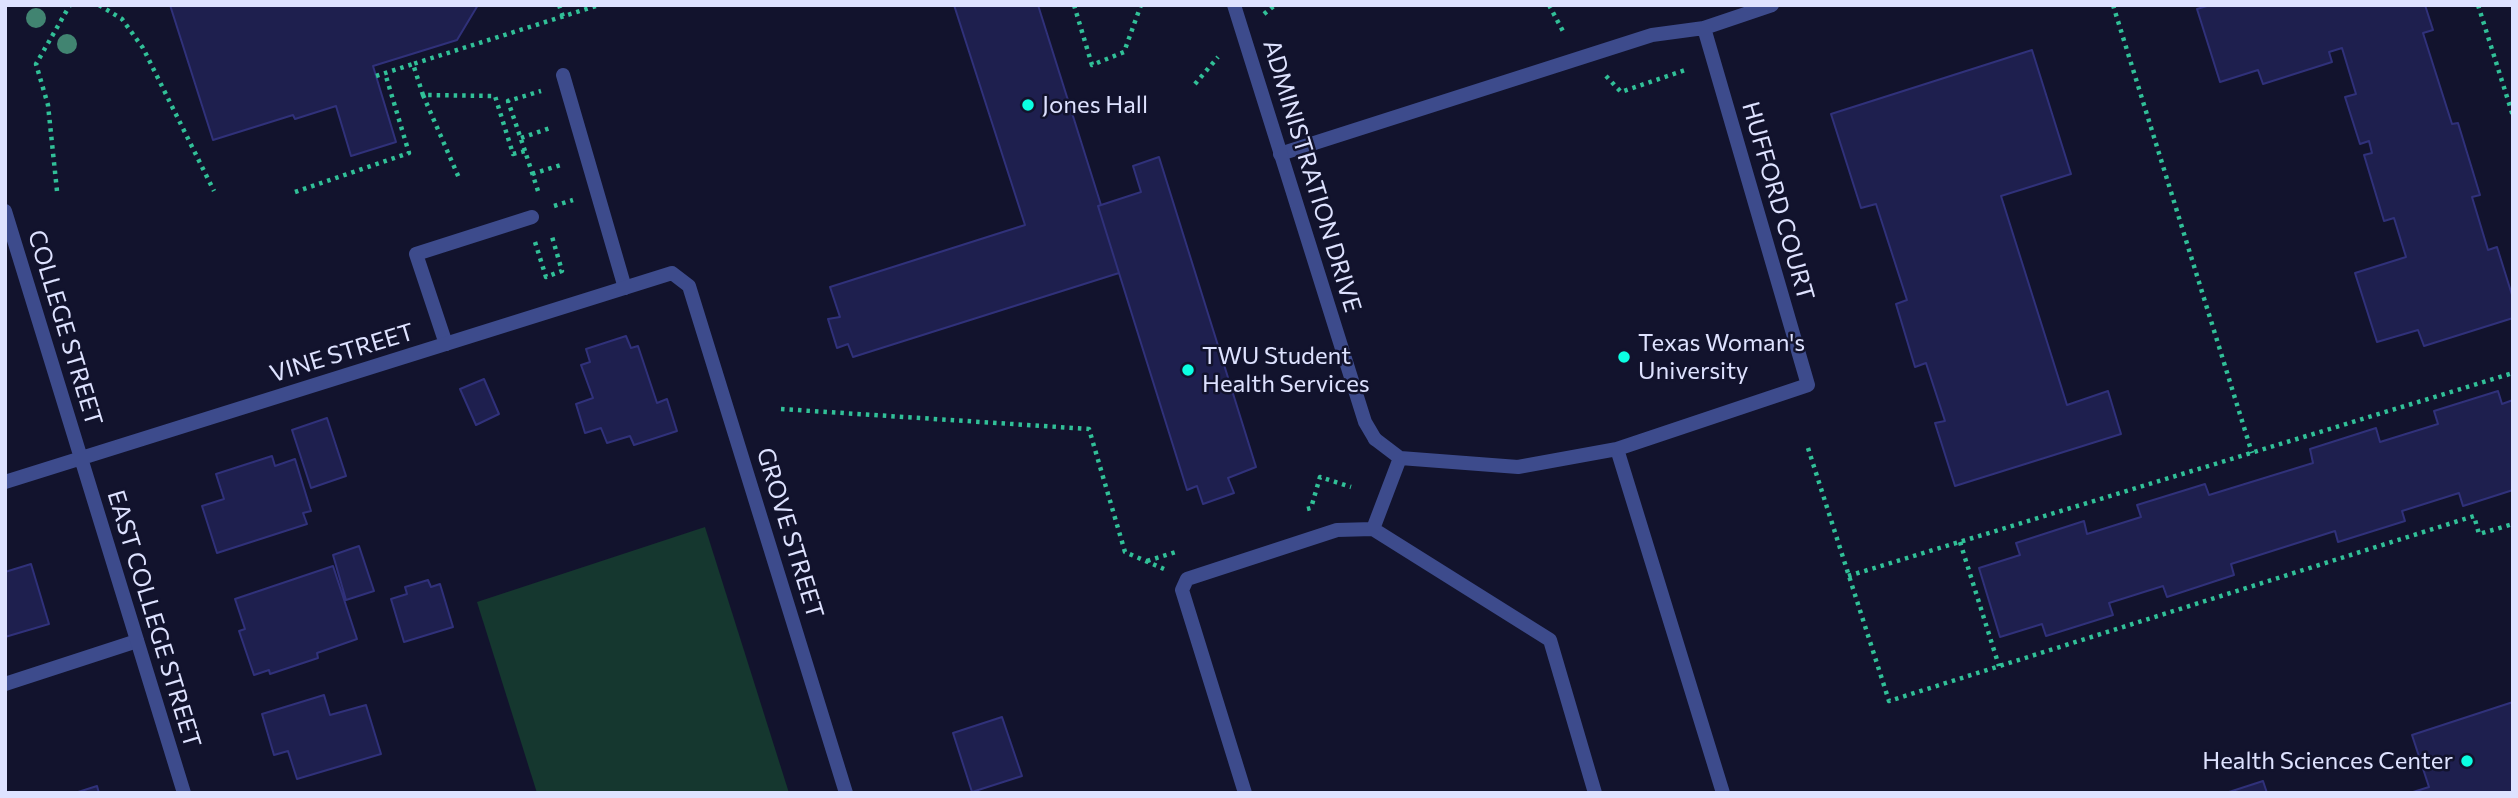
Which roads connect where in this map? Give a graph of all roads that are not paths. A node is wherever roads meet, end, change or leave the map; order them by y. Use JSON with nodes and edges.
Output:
{"nodes":[{"id":1,"x":1234,"y":5,"type":"edge"},
{"id":2,"x":1772,"y":5,"type":"edge"},
{"id":3,"x":1704,"y":28,"type":"junction"},
{"id":4,"x":564,"y":79,"type":"road end"},
{"id":5,"x":1280,"y":154,"type":"junction"},
{"id":6,"x":5,"y":211,"type":"edge"},
{"id":7,"x":532,"y":217,"type":"dead end"},
{"id":8,"x":690,"y":286,"type":"joint"},
{"id":9,"x":625,"y":288,"type":"junction"},
{"id":10,"x":446,"y":344,"type":"junction"},
{"id":11,"x":1617,"y":449,"type":"junction"},
{"id":12,"x":81,"y":458,"type":"junction"},
{"id":13,"x":1400,"y":458,"type":"junction"},
{"id":14,"x":5,"y":482,"type":"edge"},
{"id":15,"x":1373,"y":529,"type":"junction"},
{"id":16,"x":137,"y":641,"type":"junction"},
{"id":17,"x":5,"y":684,"type":"edge"},
{"id":18,"x":184,"y":793,"type":"edge"},
{"id":19,"x":846,"y":793,"type":"edge"},
{"id":20,"x":1245,"y":793,"type":"edge"},
{"id":21,"x":1595,"y":793,"type":"edge"},
{"id":22,"x":1723,"y":793,"type":"edge"}],
"edges":[{"from":1,"to":5,"type":"street","name":"ADMINISTRATION DRIVE"},
{"from":2,"to":3,"type":"street"},
{"from":3,"to":5,"type":"street"},
{"from":3,"to":11,"type":"street","name":"HUFFORD COURT"},
{"from":4,"to":9,"type":"street"},
{"from":5,"to":13,"type":"street","name":"ADMINISTRATION DRIVE"},
{"from":6,"to":12,"type":"street","name":"COLLEGE STREET"},
{"from":7,"to":10,"type":"street"},
{"from":8,"to":9,"type":"street","name":"VINE STREET"},
{"from":8,"to":19,"type":"street","name":"GROVE STREET"},
{"from":9,"to":10,"type":"street","name":"VINE STREET"},
{"from":10,"to":12,"type":"street","name":"VINE STREET"},
{"from":11,"to":13,"type":"street","name":"HUFFORD COURT"},
{"from":11,"to":22,"type":"street"},
{"from":12,"to":14,"type":"street","name":"VINE STREET"},
{"from":12,"to":16,"type":"street","name":"EAST COLLEGE STREET"},
{"from":13,"to":15,"type":"street"},
{"from":15,"to":20,"type":"street"},
{"from":15,"to":21,"type":"street"},
{"from":16,"to":17,"type":"street"},
{"from":16,"to":18,"type":"street","name":"EAST COLLEGE STREET"}]}
